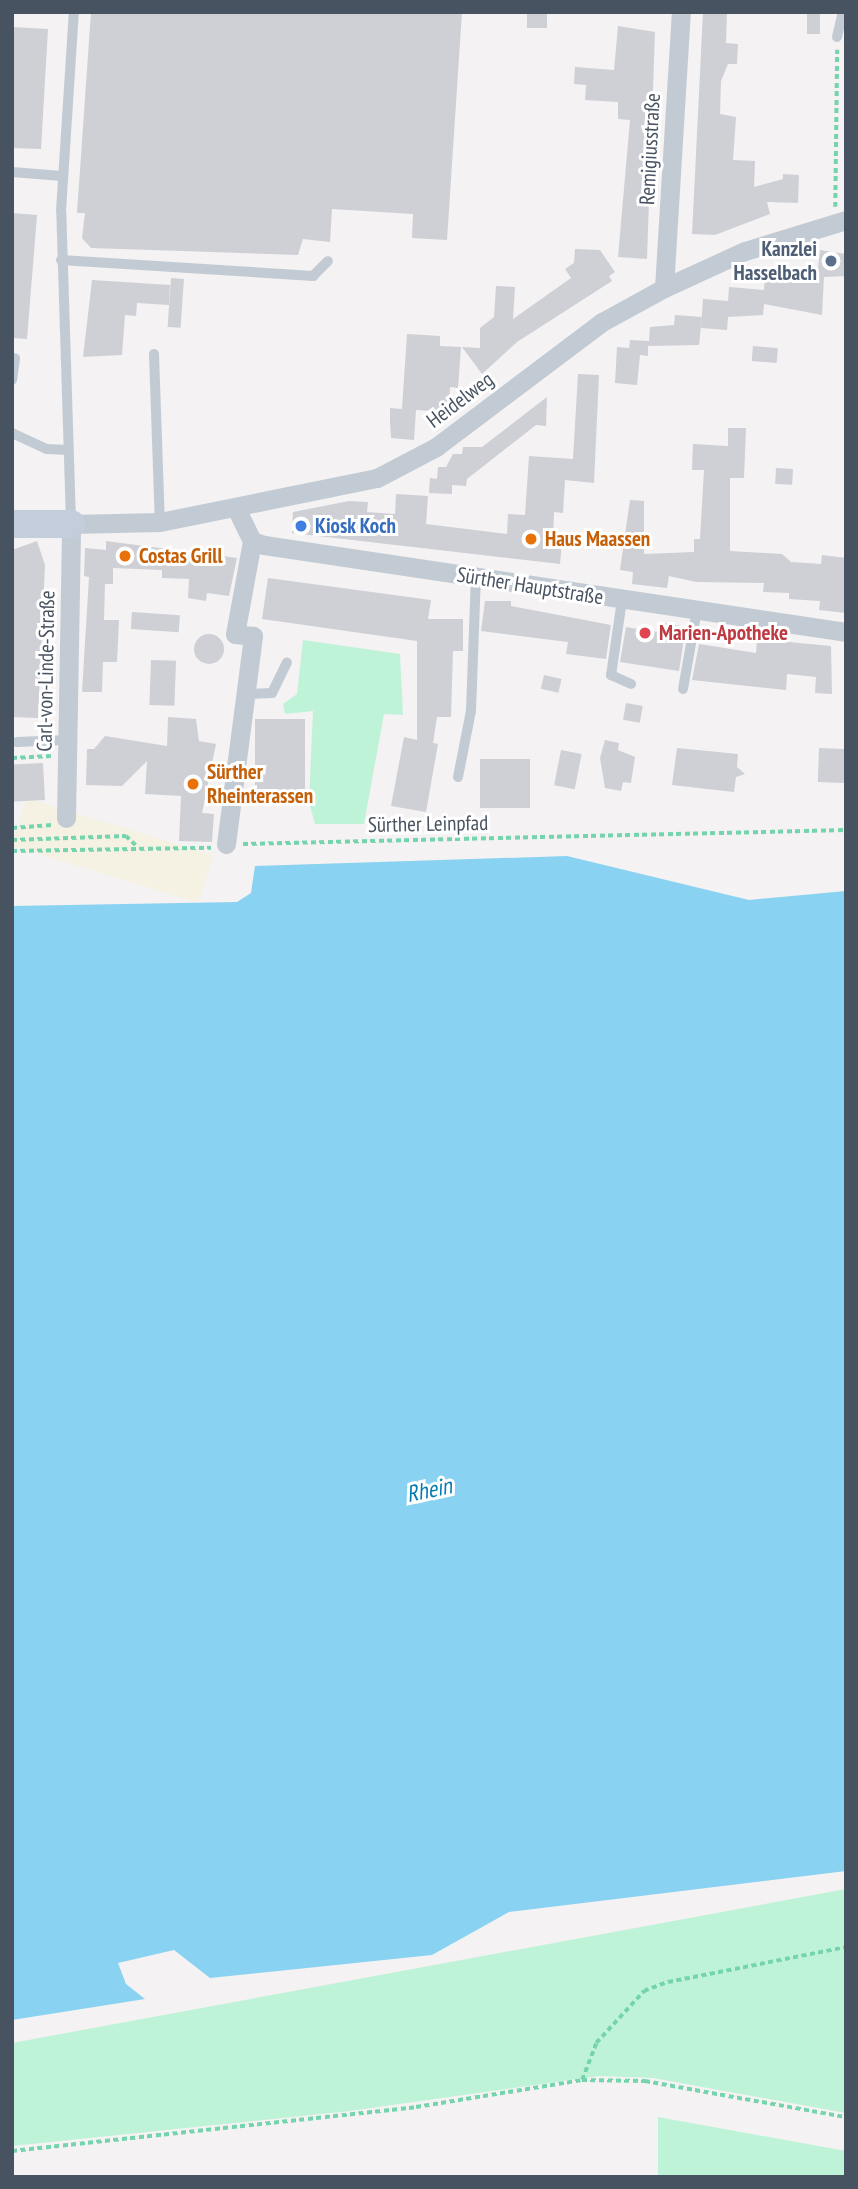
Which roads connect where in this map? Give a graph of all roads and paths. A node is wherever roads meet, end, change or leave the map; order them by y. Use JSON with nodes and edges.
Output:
{"nodes":[{"id":1,"x":74,"y":12,"type":"edge"},
{"id":2,"x":681,"y":12,"type":"edge"},
{"id":3,"x":843,"y":14,"type":"edge"},
{"id":4,"x":837,"y":37,"type":"joint"},
{"id":5,"x":12,"y":172,"type":"edge"},
{"id":6,"x":62,"y":176,"type":"junction"},
{"id":7,"x":840,"y":222,"type":"edge"},
{"id":8,"x":61,"y":260,"type":"junction"},
{"id":9,"x":328,"y":261,"type":"dead end"},
{"id":10,"x":664,"y":288,"type":"junction"},
{"id":11,"x":153,"y":354,"type":"dead end"},
{"id":12,"x":15,"y":358,"type":"dead end"},
{"id":13,"x":12,"y":380,"type":"edge"},
{"id":14,"x":12,"y":433,"type":"edge"},
{"id":15,"x":68,"y":450,"type":"junction"},
{"id":16,"x":236,"y":508,"type":"junction"},
{"id":17,"x":160,"y":522,"type":"junction"},
{"id":18,"x":12,"y":524,"type":"edge"},
{"id":19,"x":71,"y":524,"type":"junction"},
{"id":20,"x":252,"y":541,"type":"junction"},
{"id":21,"x":476,"y":578,"type":"junction"},
{"id":22,"x":622,"y":600,"type":"junction"},
{"id":23,"x":697,"y":610,"type":"junction"},
{"id":24,"x":846,"y":632,"type":"edge"},
{"id":25,"x":287,"y":662,"type":"dead end"},
{"id":26,"x":631,"y":684,"type":"dead end"},
{"id":27,"x":683,"y":689,"type":"dead end"},
{"id":28,"x":245,"y":694,"type":"junction"},
{"id":29,"x":16,"y":742,"type":"dead end"},
{"id":30,"x":67,"y":748,"type":"junction"},
{"id":31,"x":12,"y":758,"type":"edge"},
{"id":32,"x":458,"y":777,"type":"dead end"},
{"id":33,"x":66,"y":818,"type":"joint"},
{"id":34,"x":12,"y":828,"type":"edge"},
{"id":35,"x":846,"y":830,"type":"edge"},
{"id":36,"x":12,"y":840,"type":"edge"},
{"id":37,"x":226,"y":844,"type":"junction"},
{"id":38,"x":138,"y":847,"type":"junction"},
{"id":39,"x":12,"y":852,"type":"edge"},
{"id":40,"x":846,"y":1947,"type":"edge"},
{"id":41,"x":582,"y":2080,"type":"junction"},
{"id":42,"x":846,"y":2117,"type":"edge"},
{"id":43,"x":12,"y":2151,"type":"edge"}],
"edges":[{"from":1,"to":6,"type":"lane"},
{"from":2,"to":10,"type":"street","name":"Remigiusstraße"},
{"from":3,"to":4,"type":"lane"},
{"from":4,"to":7,"type":"path"},
{"from":5,"to":6,"type":"lane"},
{"from":6,"to":8,"type":"lane"},
{"from":7,"to":10,"type":"street","name":"Heidelweg"},
{"from":8,"to":9,"type":"lane"},
{"from":8,"to":15,"type":"lane"},
{"from":10,"to":16,"type":"street","name":"Heidelweg"},
{"from":11,"to":17,"type":"lane"},
{"from":12,"to":13,"type":"lane"},
{"from":14,"to":15,"type":"lane"},
{"from":15,"to":19,"type":"lane"},
{"from":16,"to":17,"type":"street","name":"Heidelweg"},
{"from":16,"to":20,"type":"street"},
{"from":17,"to":19,"type":"street","name":"Heidelweg"},
{"from":18,"to":19,"type":"street"},
{"from":19,"to":30,"type":"street","name":"Carl-von-Linde-Straße"},
{"from":20,"to":21,"type":"street","name":"Sürther Hauptstraße"},
{"from":20,"to":28,"type":"street"},
{"from":21,"to":22,"type":"street","name":"Sürther Hauptstraße"},
{"from":21,"to":32,"type":"lane"},
{"from":22,"to":23,"type":"street","name":"Sürther Hauptstraße"},
{"from":22,"to":26,"type":"lane"},
{"from":23,"to":24,"type":"street","name":"Sürther Hauptstraße"},
{"from":23,"to":27,"type":"lane"},
{"from":25,"to":28,"type":"lane"},
{"from":28,"to":37,"type":"street"},
{"from":29,"to":30,"type":"lane"},
{"from":30,"to":31,"type":"path"},
{"from":30,"to":33,"type":"street","name":"Carl-von-Linde-Straße"},
{"from":33,"to":34,"type":"path"},
{"from":35,"to":37,"type":"path","name":"Sürther Leinpfad"},
{"from":36,"to":38,"type":"path"},
{"from":37,"to":38,"type":"path","name":"Sürther Leinpfad"},
{"from":38,"to":39,"type":"path","name":"Sürther Leinpfad"},
{"from":40,"to":41,"type":"path"},
{"from":41,"to":42,"type":"path"},
{"from":41,"to":43,"type":"path"}]}
